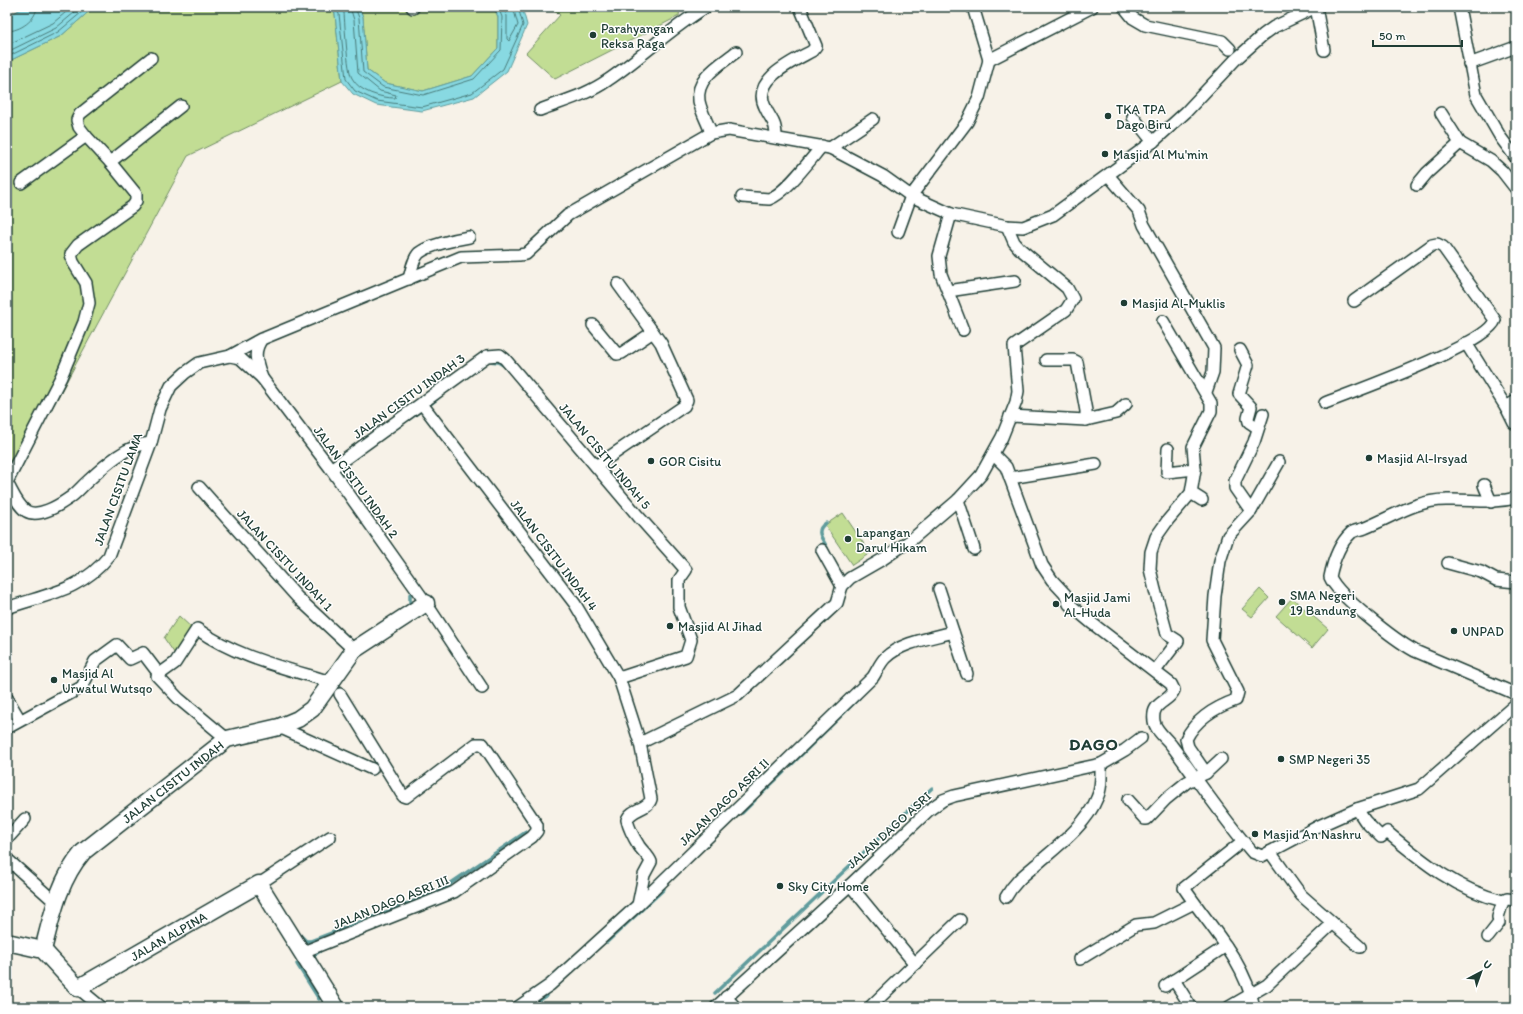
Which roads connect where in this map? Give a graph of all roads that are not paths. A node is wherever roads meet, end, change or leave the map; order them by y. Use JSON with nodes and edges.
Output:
{"nodes":[{"id":1,"x":706,"y":7,"type":"edge"},
{"id":2,"x":800,"y":7,"type":"edge"},
{"id":3,"x":973,"y":7,"type":"edge"},
{"id":4,"x":1092,"y":7,"type":"edge"},
{"id":5,"x":1124,"y":7,"type":"edge"},
{"id":6,"x":1316,"y":7,"type":"edge"},
{"id":7,"x":1459,"y":7,"type":"edge"},
{"id":8,"x":1516,"y":47,"type":"edge"},
{"id":9,"x":1230,"y":49,"type":"dead end"},
{"id":10,"x":1324,"y":50,"type":"dead end"},
{"id":11,"x":736,"y":52,"type":"dead end"},
{"id":12,"x":151,"y":58,"type":"dead end"},
{"id":13,"x":990,"y":60,"type":"junction"},
{"id":14,"x":1469,"y":64,"type":"junction"},
{"id":15,"x":181,"y":106,"type":"dead end"},
{"id":16,"x":540,"y":110,"type":"dead end"},
{"id":17,"x":1441,"y":113,"type":"dead end"},
{"id":18,"x":1133,"y":117,"type":"dead end"},
{"id":19,"x":873,"y":119,"type":"dead end"},
{"id":20,"x":711,"y":133,"type":"junction"},
{"id":21,"x":86,"y":136,"type":"junction"},
{"id":22,"x":776,"y":138,"type":"junction"},
{"id":23,"x":1153,"y":142,"type":"junction"},
{"id":24,"x":1460,"y":143,"type":"junction"},
{"id":25,"x":826,"y":147,"type":"junction"},
{"id":26,"x":1516,"y":158,"type":"edge"},
{"id":27,"x":110,"y":162,"type":"junction"},
{"id":28,"x":1108,"y":175,"type":"junction"},
{"id":29,"x":21,"y":184,"type":"dead end"},
{"id":30,"x":1417,"y":185,"type":"dead end"},
{"id":31,"x":1516,"y":189,"type":"edge"},
{"id":32,"x":911,"y":196,"type":"junction"},
{"id":33,"x":742,"y":197,"type":"dead end"},
{"id":34,"x":951,"y":214,"type":"junction"},
{"id":35,"x":1007,"y":226,"type":"junction"},
{"id":36,"x":898,"y":232,"type":"dead end"},
{"id":37,"x":469,"y":237,"type":"dead end"},
{"id":38,"x":409,"y":279,"type":"junction"},
{"id":39,"x":1015,"y":281,"type":"dead end"},
{"id":40,"x":618,"y":284,"type":"dead end"},
{"id":41,"x":948,"y":291,"type":"junction"},
{"id":42,"x":1354,"y":301,"type":"dead end"},
{"id":43,"x":1162,"y":321,"type":"dead end"},
{"id":44,"x":593,"y":325,"type":"dead end"},
{"id":45,"x":963,"y":330,"type":"dead end"},
{"id":46,"x":654,"y":332,"type":"junction"},
{"id":47,"x":262,"y":339,"type":"junction"},
{"id":48,"x":1466,"y":343,"type":"junction"},
{"id":49,"x":1240,"y":350,"type":"dead end"},
{"id":50,"x":230,"y":356,"type":"junction"},
{"id":51,"x":505,"y":359,"type":"joint"},
{"id":52,"x":1046,"y":360,"type":"dead end"},
{"id":53,"x":262,"y":378,"type":"junction"},
{"id":54,"x":1206,"y":392,"type":"junction"},
{"id":55,"x":1516,"y":401,"type":"edge"},
{"id":56,"x":1325,"y":402,"type":"dead end"},
{"id":57,"x":422,"y":404,"type":"junction"},
{"id":58,"x":1126,"y":404,"type":"dead end"},
{"id":59,"x":1506,"y":407,"type":"junction"},
{"id":60,"x":1263,"y":414,"type":"dead end"},
{"id":61,"x":1010,"y":416,"type":"junction"},
{"id":62,"x":1086,"y":420,"type":"junction"},
{"id":63,"x":1514,"y":423,"type":"dead end"},
{"id":64,"x":1258,"y":428,"type":"junction"},
{"id":65,"x":151,"y":443,"type":"junction"},
{"id":66,"x":1168,"y":449,"type":"dead end"},
{"id":67,"x":993,"y":454,"type":"junction"},
{"id":68,"x":1280,"y":462,"type":"dead end"},
{"id":69,"x":1096,"y":464,"type":"dead end"},
{"id":70,"x":596,"y":466,"type":"junction"},
{"id":71,"x":331,"y":469,"type":"junction"},
{"id":72,"x":1195,"y":469,"type":"junction"},
{"id":73,"x":1010,"y":478,"type":"junction"},
{"id":74,"x":7,"y":482,"type":"edge"},
{"id":75,"x":1484,"y":485,"type":"dead end"},
{"id":76,"x":199,"y":487,"type":"dead end"},
{"id":77,"x":1191,"y":493,"type":"junction"},
{"id":78,"x":1516,"y":498,"type":"edge"},
{"id":79,"x":958,"y":500,"type":"junction"},
{"id":80,"x":1202,"y":500,"type":"dead end"},
{"id":81,"x":1492,"y":502,"type":"junction"},
{"id":82,"x":1251,"y":511,"type":"junction"},
{"id":83,"x":974,"y":549,"type":"dead end"},
{"id":84,"x":822,"y":550,"type":"dead end"},
{"id":85,"x":1448,"y":563,"type":"dead end"},
{"id":86,"x":1516,"y":582,"type":"edge"},
{"id":87,"x":842,"y":586,"type":"junction"},
{"id":88,"x":939,"y":589,"type":"dead end"},
{"id":89,"x":426,"y":603,"type":"junction"},
{"id":90,"x":7,"y":608,"type":"edge"},
{"id":91,"x":953,"y":632,"type":"junction"},
{"id":92,"x":354,"y":650,"type":"junction"},
{"id":93,"x":1155,"y":671,"type":"junction"},
{"id":94,"x":968,"y":674,"type":"dead end"},
{"id":95,"x":158,"y":675,"type":"junction"},
{"id":96,"x":619,"y":678,"type":"junction"},
{"id":97,"x":335,"y":688,"type":"junction"},
{"id":98,"x":482,"y":688,"type":"dead end"},
{"id":99,"x":1516,"y":694,"type":"edge"},
{"id":100,"x":7,"y":698,"type":"edge"},
{"id":101,"x":1516,"y":704,"type":"edge"},
{"id":102,"x":20,"y":720,"type":"junction"},
{"id":103,"x":279,"y":727,"type":"junction"},
{"id":104,"x":7,"y":728,"type":"edge"},
{"id":105,"x":1141,"y":738,"type":"dead end"},
{"id":106,"x":227,"y":739,"type":"junction"},
{"id":107,"x":640,"y":743,"type":"junction"},
{"id":108,"x":1221,"y":759,"type":"dead end"},
{"id":109,"x":1101,"y":764,"type":"junction"},
{"id":110,"x":372,"y":769,"type":"dead end"},
{"id":111,"x":1206,"y":773,"type":"junction"},
{"id":112,"x":1195,"y":778,"type":"junction"},
{"id":113,"x":1128,"y":800,"type":"dead end"},
{"id":114,"x":1357,"y":809,"type":"junction"},
{"id":115,"x":24,"y":819,"type":"dead end"},
{"id":116,"x":330,"y":837,"type":"dead end"},
{"id":117,"x":7,"y":839,"type":"edge"},
{"id":118,"x":1243,"y":841,"type":"junction"},
{"id":119,"x":1270,"y":852,"type":"junction"},
{"id":120,"x":7,"y":859,"type":"edge"},
{"id":121,"x":259,"y":884,"type":"junction"},
{"id":122,"x":850,"y":885,"type":"junction"},
{"id":123,"x":1006,"y":897,"type":"dead end"},
{"id":124,"x":1516,"y":900,"type":"edge"},
{"id":125,"x":1503,"y":901,"type":"junction"},
{"id":126,"x":55,"y":902,"type":"junction"},
{"id":127,"x":1194,"y":903,"type":"junction"},
{"id":128,"x":638,"y":905,"type":"junction"},
{"id":129,"x":960,"y":920,"type":"dead end"},
{"id":130,"x":1332,"y":924,"type":"junction"},
{"id":131,"x":1488,"y":937,"type":"dead end"},
{"id":132,"x":7,"y":942,"type":"edge"},
{"id":133,"x":1226,"y":946,"type":"junction"},
{"id":134,"x":1360,"y":947,"type":"dead end"},
{"id":135,"x":43,"y":950,"type":"junction"},
{"id":136,"x":303,"y":952,"type":"junction"},
{"id":137,"x":1080,"y":959,"type":"dead end"},
{"id":138,"x":916,"y":964,"type":"junction"},
{"id":139,"x":78,"y":988,"type":"junction"},
{"id":140,"x":1251,"y":994,"type":"junction"},
{"id":141,"x":726,"y":998,"type":"junction"},
{"id":142,"x":101,"y":1007,"type":"edge"},
{"id":143,"x":336,"y":1007,"type":"edge"},
{"id":144,"x":518,"y":1007,"type":"edge"},
{"id":145,"x":716,"y":1007,"type":"edge"},
{"id":146,"x":735,"y":1007,"type":"edge"},
{"id":147,"x":870,"y":1007,"type":"edge"},
{"id":148,"x":1191,"y":1007,"type":"edge"},
{"id":149,"x":1229,"y":1007,"type":"edge"},
{"id":150,"x":1254,"y":1007,"type":"edge"}],
"edges":[{"from":1,"to":16,"type":"street"},
{"from":2,"to":22,"type":"street"},
{"from":3,"to":13,"type":"street"},
{"from":4,"to":13,"type":"street"},
{"from":5,"to":9,"type":"street"},
{"from":6,"to":10,"type":"street"},
{"from":6,"to":23,"type":"street"},
{"from":7,"to":14,"type":"street"},
{"from":8,"to":14,"type":"street"},
{"from":11,"to":20,"type":"street"},
{"from":12,"to":21,"type":"street"},
{"from":13,"to":32,"type":"street"},
{"from":14,"to":26,"type":"street"},
{"from":15,"to":27,"type":"street"},
{"from":17,"to":24,"type":"street"},
{"from":18,"to":23,"type":"street"},
{"from":19,"to":25,"type":"street"},
{"from":20,"to":22,"type":"street"},
{"from":20,"to":38,"type":"street","name":"JALAN CISITU LAMA"},
{"from":21,"to":27,"type":"street"},
{"from":21,"to":29,"type":"street"},
{"from":22,"to":25,"type":"street"},
{"from":23,"to":28,"type":"street"},
{"from":24,"to":30,"type":"street"},
{"from":24,"to":31,"type":"street"},
{"from":25,"to":32,"type":"street"},
{"from":25,"to":33,"type":"street"},
{"from":27,"to":74,"type":"street"},
{"from":28,"to":35,"type":"street"},
{"from":28,"to":54,"type":"street"},
{"from":32,"to":34,"type":"street"},
{"from":32,"to":36,"type":"street"},
{"from":34,"to":35,"type":"street"},
{"from":34,"to":41,"type":"street"},
{"from":35,"to":61,"type":"street"},
{"from":37,"to":38,"type":"street"},
{"from":38,"to":47,"type":"street","name":"JALAN CISITU LAMA"},
{"from":39,"to":41,"type":"street"},
{"from":40,"to":46,"type":"street"},
{"from":41,"to":45,"type":"street"},
{"from":42,"to":48,"type":"street"},
{"from":43,"to":54,"type":"street"},
{"from":44,"to":46,"type":"street"},
{"from":46,"to":70,"type":"street"},
{"from":47,"to":50,"type":"street","name":"JALAN CISITU LAMA"},
{"from":47,"to":53,"type":"street"},
{"from":48,"to":56,"type":"street"},
{"from":48,"to":59,"type":"street"},
{"from":49,"to":64,"type":"street"},
{"from":50,"to":53,"type":"street"},
{"from":50,"to":65,"type":"street","name":"JALAN CISITU LAMA"},
{"from":51,"to":57,"type":"street","name":"JALAN CISITU INDAH 3"},
{"from":51,"to":70,"type":"street","name":"JALAN CISITU INDAH 5"},
{"from":52,"to":62,"type":"street"},
{"from":53,"to":71,"type":"street","name":"JALAN CISITU INDAH 2"},
{"from":54,"to":72,"type":"street"},
{"from":55,"to":59,"type":"street"},
{"from":57,"to":71,"type":"street","name":"JALAN CISITU INDAH 3"},
{"from":57,"to":96,"type":"street","name":"JALAN CISITU INDAH 4"},
{"from":58,"to":62,"type":"street"},
{"from":59,"to":63,"type":"street"},
{"from":60,"to":64,"type":"street"},
{"from":61,"to":62,"type":"street"},
{"from":61,"to":67,"type":"street"},
{"from":64,"to":82,"type":"street"},
{"from":65,"to":74,"type":"street"},
{"from":65,"to":90,"type":"street","name":"JALAN CISITU LAMA"},
{"from":66,"to":72,"type":"street"},
{"from":67,"to":73,"type":"street"},
{"from":67,"to":79,"type":"street"},
{"from":68,"to":82,"type":"street"},
{"from":69,"to":73,"type":"street"},
{"from":70,"to":96,"type":"street","name":"JALAN CISITU INDAH 5"},
{"from":71,"to":89,"type":"street","name":"JALAN CISITU INDAH 2"},
{"from":72,"to":77,"type":"street"},
{"from":73,"to":93,"type":"street"},
{"from":75,"to":81,"type":"street"},
{"from":76,"to":92,"type":"street","name":"JALAN CISITU INDAH 1"},
{"from":77,"to":80,"type":"street"},
{"from":77,"to":93,"type":"street"},
{"from":78,"to":81,"type":"street"},
{"from":79,"to":83,"type":"street"},
{"from":79,"to":87,"type":"street"},
{"from":81,"to":99,"type":"street"},
{"from":82,"to":111,"type":"street"},
{"from":84,"to":87,"type":"street"},
{"from":85,"to":86,"type":"street"},
{"from":87,"to":107,"type":"street"},
{"from":88,"to":91,"type":"street"},
{"from":89,"to":92,"type":"street","name":"JALAN CISITU INDAH"},
{"from":89,"to":98,"type":"street","name":"JALAN CISITU INDAH 2"},
{"from":91,"to":94,"type":"street"},
{"from":91,"to":128,"type":"street","name":"JALAN DAGO ASRI II"},
{"from":92,"to":97,"type":"street","name":"JALAN CISITU INDAH"},
{"from":93,"to":112,"type":"street"},
{"from":95,"to":97,"type":"street"},
{"from":95,"to":102,"type":"street"},
{"from":95,"to":106,"type":"street"},
{"from":96,"to":107,"type":"street","name":"JALAN CISITU INDAH 4"},
{"from":97,"to":103,"type":"street","name":"JALAN CISITU INDAH"},
{"from":97,"to":136,"type":"street","name":"JALAN DAGO ASRI III"},
{"from":100,"to":102,"type":"street"},
{"from":101,"to":114,"type":"street"},
{"from":102,"to":104,"type":"street"},
{"from":103,"to":106,"type":"street","name":"JALAN CISITU INDAH"},
{"from":103,"to":110,"type":"street"},
{"from":105,"to":109,"type":"street","name":"JALAN DAGO ASRI"},
{"from":106,"to":126,"type":"street","name":"JALAN CISITU INDAH"},
{"from":107,"to":128,"type":"street","name":"JALAN CISITU INDAH 4"},
{"from":108,"to":111,"type":"street"},
{"from":109,"to":122,"type":"street","name":"JALAN DAGO ASRI"},
{"from":109,"to":123,"type":"street"},
{"from":111,"to":112,"type":"street"},
{"from":112,"to":113,"type":"street"},
{"from":112,"to":118,"type":"street"},
{"from":114,"to":119,"type":"street"},
{"from":114,"to":125,"type":"street"},
{"from":115,"to":117,"type":"street"},
{"from":116,"to":121,"type":"street"},
{"from":118,"to":119,"type":"street"},
{"from":118,"to":127,"type":"street"},
{"from":119,"to":130,"type":"street"},
{"from":120,"to":126,"type":"street"},
{"from":121,"to":136,"type":"street"},
{"from":121,"to":139,"type":"street","name":"JALAN ALPINA"},
{"from":122,"to":138,"type":"street"},
{"from":122,"to":141,"type":"street","name":"JALAN DAGO ASRI"},
{"from":124,"to":125,"type":"street"},
{"from":125,"to":131,"type":"street"},
{"from":126,"to":135,"type":"street","name":"JALAN CISITU INDAH"},
{"from":127,"to":133,"type":"street"},
{"from":127,"to":137,"type":"street"},
{"from":128,"to":144,"type":"street","name":"JALAN DAGO ASRI II"},
{"from":129,"to":138,"type":"street"},
{"from":130,"to":134,"type":"street"},
{"from":130,"to":140,"type":"street"},
{"from":132,"to":135,"type":"street"},
{"from":133,"to":140,"type":"street"},
{"from":133,"to":148,"type":"street"},
{"from":135,"to":139,"type":"street"},
{"from":136,"to":143,"type":"street"},
{"from":138,"to":147,"type":"street"},
{"from":139,"to":142,"type":"street"},
{"from":140,"to":149,"type":"street"},
{"from":140,"to":150,"type":"street"},
{"from":141,"to":145,"type":"street","name":"JALAN DAGO ASRI"},
{"from":141,"to":146,"type":"street"}]}
